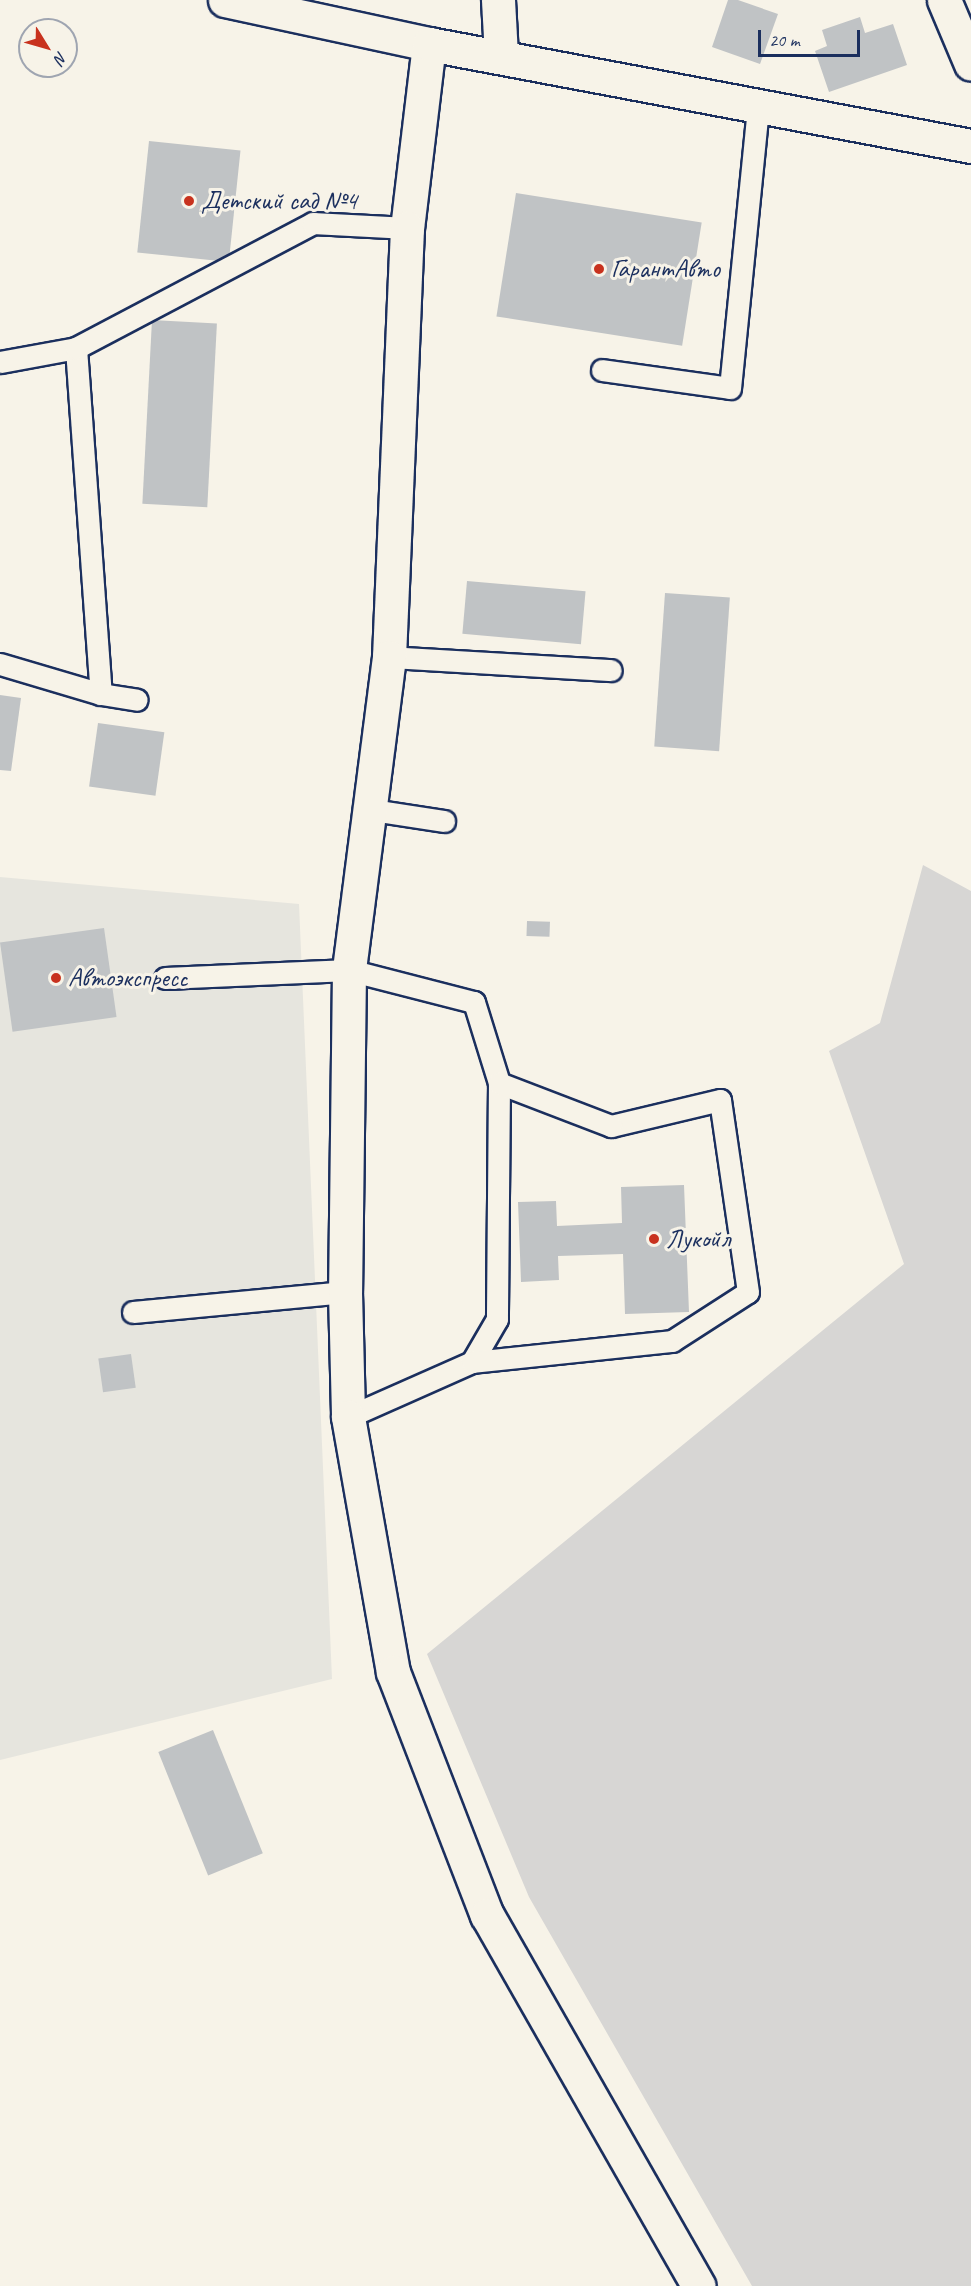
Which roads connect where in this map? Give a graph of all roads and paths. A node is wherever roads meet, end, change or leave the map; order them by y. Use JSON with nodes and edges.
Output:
{"nodes":[{"id":1,"x":225,"y":0,"type":"edge"},
{"id":2,"x":498,"y":0,"type":"edge"},
{"id":3,"x":944,"y":0,"type":"edge"},
{"id":4,"x":429,"y":44,"type":"junction"},
{"id":5,"x":501,"y":56,"type":"junction"},
{"id":6,"x":971,"y":64,"type":"edge"},
{"id":7,"x":758,"y":108,"type":"junction"},
{"id":8,"x":971,"y":146,"type":"edge"},
{"id":9,"x":407,"y":228,"type":"junction"},
{"id":10,"x":76,"y":348,"type":"junction"},
{"id":11,"x":0,"y":362,"type":"edge"},
{"id":12,"x":602,"y":370,"type":"dead end"},
{"id":13,"x":389,"y":657,"type":"junction"},
{"id":14,"x":0,"y":664,"type":"edge"},
{"id":15,"x":610,"y":670,"type":"dead end"},
{"id":16,"x":101,"y":694,"type":"junction"},
{"id":17,"x":137,"y":700,"type":"dead end"},
{"id":18,"x":372,"y":810,"type":"junction"},
{"id":19,"x":444,"y":821,"type":"dead end"},
{"id":20,"x":350,"y":970,"type":"junction"},
{"id":21,"x":165,"y":978,"type":"dead end"},
{"id":22,"x":499,"y":1083,"type":"junction"},
{"id":23,"x":345,"y":1292,"type":"junction"},
{"id":24,"x":133,"y":1312,"type":"dead end"},
{"id":25,"x":472,"y":1362,"type":"junction"},
{"id":26,"x":348,"y":1417,"type":"junction"},
{"id":27,"x":699,"y":2286,"type":"edge"}],
"edges":[{"from":1,"to":4,"type":"street"},
{"from":2,"to":5,"type":"street"},
{"from":3,"to":6,"type":"street"},
{"from":4,"to":5,"type":"street"},
{"from":4,"to":9,"type":"street"},
{"from":5,"to":7,"type":"street"},
{"from":7,"to":8,"type":"street"},
{"from":7,"to":12,"type":"lane"},
{"from":9,"to":10,"type":"lane"},
{"from":9,"to":13,"type":"street"},
{"from":10,"to":11,"type":"lane"},
{"from":10,"to":16,"type":"lane"},
{"from":13,"to":15,"type":"lane"},
{"from":13,"to":18,"type":"street"},
{"from":14,"to":16,"type":"lane"},
{"from":16,"to":17,"type":"lane"},
{"from":18,"to":19,"type":"lane"},
{"from":18,"to":20,"type":"street"},
{"from":20,"to":21,"type":"lane"},
{"from":20,"to":22,"type":"lane"},
{"from":20,"to":23,"type":"street"},
{"from":22,"to":25,"type":"lane"},
{"from":22,"to":25,"type":"lane"},
{"from":23,"to":24,"type":"lane"},
{"from":23,"to":26,"type":"street"},
{"from":25,"to":26,"type":"lane"},
{"from":26,"to":27,"type":"street"}]}
